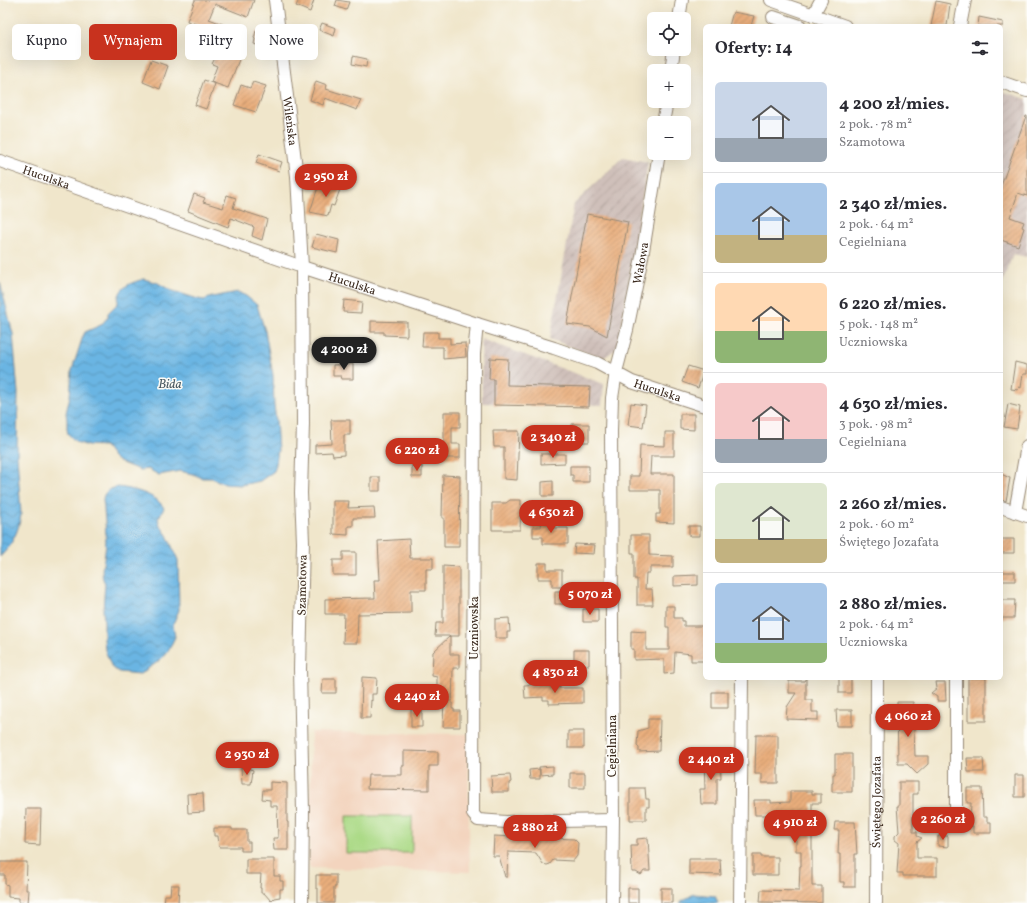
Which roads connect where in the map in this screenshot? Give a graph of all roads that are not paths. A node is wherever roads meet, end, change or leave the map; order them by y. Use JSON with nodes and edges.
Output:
{"nodes":[{"id":1,"x":275,"y":0,"type":"edge"},
{"id":2,"x":682,"y":0,"type":"edge"},
{"id":3,"x":822,"y":0,"type":"edge"},
{"id":4,"x":965,"y":0,"type":"edge"},
{"id":5,"x":774,"y":1,"type":"edge"},
{"id":6,"x":680,"y":12,"type":"edge"},
{"id":7,"x":813,"y":15,"type":"junction"},
{"id":8,"x":772,"y":21,"type":"edge"},
{"id":9,"x":789,"y":24,"type":"edge"},
{"id":10,"x":836,"y":24,"type":"edge"},
{"id":11,"x":960,"y":24,"type":"edge"},
{"id":12,"x":1003,"y":83,"type":"edge"},
{"id":13,"x":1027,"y":91,"type":"edge"},
{"id":14,"x":0,"y":160,"type":"edge"},
{"id":15,"x":658,"y":160,"type":"edge"},
{"id":16,"x":302,"y":267,"type":"junction"},
{"id":17,"x":477,"y":324,"type":"junction"},
{"id":18,"x":616,"y":372,"type":"junction"},
{"id":19,"x":703,"y":405,"type":"edge"},
{"id":20,"x":1027,"y":446,"type":"edge"},
{"id":21,"x":1003,"y":508,"type":"edge"},
{"id":22,"x":1021,"y":514,"type":"edge"},
{"id":23,"x":742,"y":680,"type":"edge"},
{"id":24,"x":877,"y":680,"type":"edge"},
{"id":25,"x":956,"y":680,"type":"edge"},
{"id":26,"x":956,"y":809,"type":"dead end"},
{"id":27,"x":613,"y":820,"type":"junction"},
{"id":28,"x":302,"y":903,"type":"edge"},
{"id":29,"x":612,"y":903,"type":"edge"},
{"id":30,"x":740,"y":903,"type":"edge"},
{"id":31,"x":876,"y":903,"type":"edge"}],
"edges":[{"from":1,"to":16,"type":"street","name":"Wileńska"},
{"from":2,"to":6,"type":"street"},
{"from":3,"to":7,"type":"street"},
{"from":4,"to":11,"type":"street"},
{"from":5,"to":7,"type":"street"},
{"from":5,"to":8,"type":"street"},
{"from":7,"to":10,"type":"street"},
{"from":8,"to":9,"type":"street"},
{"from":12,"to":13,"type":"street"},
{"from":14,"to":16,"type":"street","name":"Huculska"},
{"from":15,"to":18,"type":"street","name":"Wałowa"},
{"from":16,"to":17,"type":"street","name":"Huculska"},
{"from":16,"to":28,"type":"street","name":"Szamotowa"},
{"from":17,"to":18,"type":"street","name":"Huculska"},
{"from":17,"to":27,"type":"street","name":"Uczniowska"},
{"from":18,"to":19,"type":"street","name":"Huculska"},
{"from":18,"to":27,"type":"street","name":"Cegielniana"},
{"from":20,"to":22,"type":"street"},
{"from":21,"to":22,"type":"street"},
{"from":23,"to":30,"type":"street"},
{"from":24,"to":31,"type":"street","name":"Świętego Jozafata"},
{"from":25,"to":26,"type":"street"},
{"from":27,"to":29,"type":"street","name":"Cegielniana"}]}
